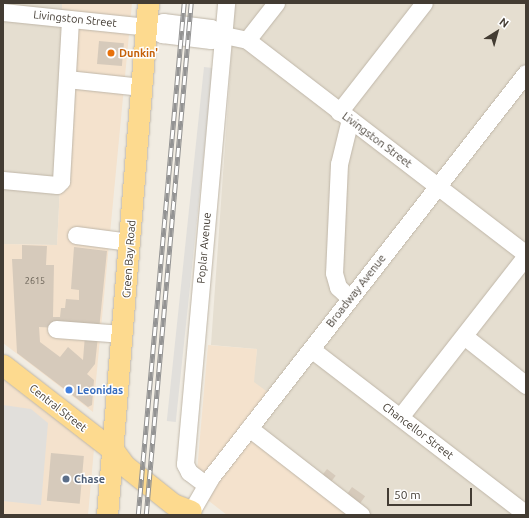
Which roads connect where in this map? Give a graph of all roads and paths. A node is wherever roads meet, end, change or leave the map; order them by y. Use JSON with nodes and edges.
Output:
{"nodes":[{"id":1,"x":148,"y":3,"type":"edge"},
{"id":2,"x":226,"y":3,"type":"edge"},
{"id":3,"x":276,"y":3,"type":"edge"},
{"id":4,"x":424,"y":3,"type":"edge"},
{"id":5,"x":3,"y":12,"type":"edge"},
{"id":6,"x":66,"y":13,"type":"edge"},
{"id":7,"x":147,"y":27,"type":"junction"},
{"id":8,"x":224,"y":35,"type":"junction"},
{"id":9,"x":247,"y":40,"type":"junction"},
{"id":10,"x":526,"y":73,"type":"edge"},
{"id":11,"x":67,"y":79,"type":"junction"},
{"id":12,"x":142,"y":87,"type":"junction"},
{"id":13,"x":345,"y":116,"type":"junction"},
{"id":14,"x":3,"y":180,"type":"edge"},
{"id":15,"x":438,"y":186,"type":"junction"},
{"id":16,"x":76,"y":235,"type":"dead end"},
{"id":17,"x":130,"y":242,"type":"junction"},
{"id":18,"x":526,"y":255,"type":"edge"},
{"id":19,"x":350,"y":298,"type":"junction"},
{"id":20,"x":56,"y":329,"type":"dead end"},
{"id":21,"x":123,"y":334,"type":"junction"},
{"id":22,"x":464,"y":336,"type":"junction"},
{"id":23,"x":311,"y":349,"type":"junction"},
{"id":24,"x":3,"y":365,"type":"edge"},
{"id":25,"x":526,"y":385,"type":"edge"},
{"id":26,"x":400,"y":417,"type":"junction"},
{"id":27,"x":249,"y":428,"type":"junction"},
{"id":28,"x":114,"y":451,"type":"junction"},
{"id":29,"x":205,"y":484,"type":"junction"},
{"id":30,"x":192,"y":514,"type":"edge"},
{"id":31,"x":526,"y":514,"type":"edge"},
{"id":32,"x":107,"y":515,"type":"edge"},
{"id":33,"x":361,"y":515,"type":"edge"}],
"edges":[{"from":1,"to":7,"type":"main road","name":"Green Bay Road"},
{"from":2,"to":8,"type":"street","name":"Poplar Avenue"},
{"from":3,"to":9,"type":"street"},
{"from":4,"to":13,"type":"street"},
{"from":5,"to":6,"type":"street","name":"Livingston Street"},
{"from":6,"to":7,"type":"street","name":"Livingston Street"},
{"from":6,"to":11,"type":"street"},
{"from":7,"to":8,"type":"street","name":"Livingston Street"},
{"from":7,"to":12,"type":"main road","name":"Green Bay Road"},
{"from":8,"to":9,"type":"street","name":"Livingston Street"},
{"from":8,"to":29,"type":"street","name":"Poplar Avenue"},
{"from":9,"to":13,"type":"street","name":"Livingston Street"},
{"from":10,"to":15,"type":"street","name":"Broadway Avenue"},
{"from":11,"to":12,"type":"street"},
{"from":11,"to":14,"type":"street"},
{"from":12,"to":17,"type":"main road","name":"Green Bay Road"},
{"from":13,"to":15,"type":"street","name":"Livingston Street"},
{"from":13,"to":19,"type":"street"},
{"from":15,"to":18,"type":"street","name":"Livingston Street"},
{"from":15,"to":19,"type":"street","name":"Broadway Avenue"},
{"from":16,"to":17,"type":"street"},
{"from":17,"to":21,"type":"main road","name":"Green Bay Road"},
{"from":18,"to":22,"type":"street"},
{"from":19,"to":23,"type":"street","name":"Broadway Avenue"},
{"from":20,"to":21,"type":"street"},
{"from":21,"to":28,"type":"main road","name":"Green Bay Road"},
{"from":22,"to":25,"type":"street"},
{"from":22,"to":26,"type":"street"},
{"from":23,"to":26,"type":"street","name":"Chancellor Street"},
{"from":23,"to":27,"type":"street","name":"Broadway Avenue"},
{"from":24,"to":28,"type":"main road","name":"Central Street"},
{"from":26,"to":31,"type":"street","name":"Chancellor Street"},
{"from":27,"to":29,"type":"street","name":"Broadway Avenue"},
{"from":27,"to":33,"type":"street"},
{"from":28,"to":30,"type":"main road","name":"Central Street"},
{"from":28,"to":32,"type":"main road","name":"Green Bay Road"},
{"from":29,"to":30,"type":"street","name":"Broadway Avenue"}]}
